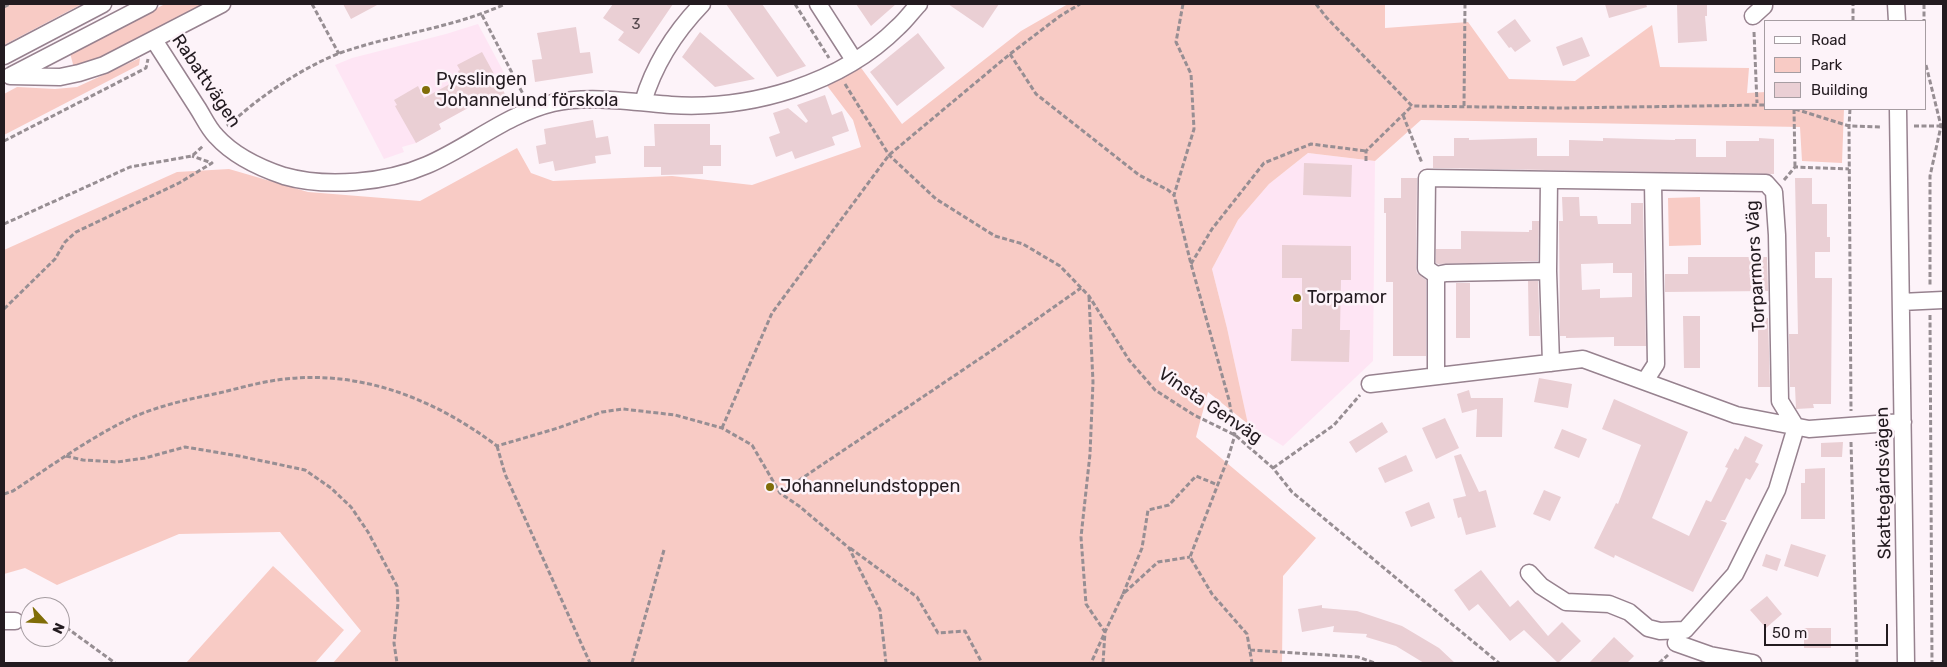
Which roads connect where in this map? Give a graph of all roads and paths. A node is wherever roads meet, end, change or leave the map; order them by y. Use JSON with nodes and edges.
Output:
{"nodes":[{"id":1,"x":10,"y":4,"type":"edge"},
{"id":2,"x":103,"y":4,"type":"edge"},
{"id":3,"x":149,"y":4,"type":"edge"},
{"id":4,"x":222,"y":4,"type":"edge"},
{"id":5,"x":312,"y":4,"type":"edge"},
{"id":6,"x":505,"y":4,"type":"edge"},
{"id":7,"x":702,"y":4,"type":"edge"},
{"id":8,"x":818,"y":4,"type":"edge"},
{"id":9,"x":919,"y":4,"type":"edge"},
{"id":10,"x":1080,"y":4,"type":"edge"},
{"id":11,"x":1183,"y":4,"type":"edge"},
{"id":12,"x":1316,"y":4,"type":"edge"},
{"id":13,"x":1465,"y":4,"type":"edge"},
{"id":14,"x":1764,"y":4,"type":"edge"},
{"id":15,"x":1853,"y":4,"type":"edge"},
{"id":16,"x":1896,"y":4,"type":"edge"},
{"id":17,"x":1924,"y":4,"type":"edge"},
{"id":18,"x":4,"y":7,"type":"edge"},
{"id":19,"x":482,"y":15,"type":"junction"},
{"id":20,"x":1753,"y":16,"type":"joint"},
{"id":21,"x":1853,"y":20,"type":"edge"},
{"id":22,"x":1897,"y":20,"type":"edge"},
{"id":23,"x":1924,"y":20,"type":"edge"},
{"id":24,"x":154,"y":40,"type":"junction"},
{"id":25,"x":339,"y":54,"type":"junction"},
{"id":26,"x":1010,"y":54,"type":"junction"},
{"id":27,"x":4,"y":56,"type":"edge"},
{"id":28,"x":854,"y":60,"type":"junction"},
{"id":29,"x":1927,"y":69,"type":"edge"},
{"id":30,"x":7,"y":78,"type":"edge"},
{"id":31,"x":643,"y":102,"type":"junction"},
{"id":32,"x":1756,"y":103,"type":"junction"},
{"id":33,"x":1764,"y":105,"type":"edge"},
{"id":34,"x":1412,"y":106,"type":"junction"},
{"id":35,"x":1464,"y":106,"type":"junction"},
{"id":36,"x":531,"y":109,"type":"junction"},
{"id":37,"x":1795,"y":110,"type":"edge"},
{"id":38,"x":1798,"y":110,"type":"edge"},
{"id":39,"x":1850,"y":110,"type":"edge"},
{"id":40,"x":1898,"y":110,"type":"edge"},
{"id":41,"x":1403,"y":115,"type":"junction"},
{"id":42,"x":1849,"y":126,"type":"junction"},
{"id":43,"x":1913,"y":126,"type":"dead end"},
{"id":44,"x":1942,"y":126,"type":"edge"},
{"id":45,"x":1880,"y":127,"type":"dead end"},
{"id":46,"x":215,"y":135,"type":"junction"},
{"id":47,"x":4,"y":141,"type":"edge"},
{"id":48,"x":1366,"y":151,"type":"junction"},
{"id":49,"x":889,"y":155,"type":"junction"},
{"id":50,"x":192,"y":156,"type":"junction"},
{"id":51,"x":1366,"y":160,"type":"dead end"},
{"id":52,"x":1796,"y":167,"type":"junction"},
{"id":53,"x":1849,"y":169,"type":"junction"},
{"id":54,"x":1427,"y":178,"type":"junction"},
{"id":55,"x":1549,"y":180,"type":"junction"},
{"id":56,"x":1653,"y":182,"type":"junction"},
{"id":57,"x":1774,"y":192,"type":"junction"},
{"id":58,"x":1174,"y":195,"type":"junction"},
{"id":59,"x":4,"y":224,"type":"edge"},
{"id":60,"x":1191,"y":264,"type":"junction"},
{"id":61,"x":1548,"y":271,"type":"junction"},
{"id":62,"x":1436,"y":275,"type":"junction"},
{"id":63,"x":1081,"y":288,"type":"junction"},
{"id":64,"x":1089,"y":296,"type":"junction"},
{"id":65,"x":1936,"y":300,"type":"edge"},
{"id":66,"x":1901,"y":302,"type":"junction"},
{"id":67,"x":4,"y":310,"type":"edge"},
{"id":68,"x":1551,"y":363,"type":"junction"},
{"id":69,"x":1436,"y":376,"type":"junction"},
{"id":70,"x":1645,"y":381,"type":"junction"},
{"id":71,"x":1370,"y":384,"type":"joint"},
{"id":72,"x":1903,"y":422,"type":"junction"},
{"id":73,"x":1851,"y":426,"type":"junction"},
{"id":74,"x":1796,"y":427,"type":"junction"},
{"id":75,"x":722,"y":428,"type":"junction"},
{"id":76,"x":1235,"y":436,"type":"junction"},
{"id":77,"x":496,"y":446,"type":"junction"},
{"id":78,"x":66,"y":456,"type":"junction"},
{"id":79,"x":1273,"y":468,"type":"junction"},
{"id":80,"x":1218,"y":485,"type":"junction"},
{"id":81,"x":786,"y":489,"type":"dead end"},
{"id":82,"x":4,"y":494,"type":"edge"},
{"id":83,"x":849,"y":548,"type":"junction"},
{"id":84,"x":664,"y":550,"type":"dead end"},
{"id":85,"x":1190,"y":557,"type":"junction"},
{"id":86,"x":1528,"y":573,"type":"dead end"},
{"id":87,"x":1123,"y":594,"type":"junction"},
{"id":88,"x":70,"y":630,"type":"edge"},
{"id":89,"x":1105,"y":632,"type":"junction"},
{"id":90,"x":1676,"y":643,"type":"dead end"},
{"id":91,"x":1250,"y":650,"type":"junction"},
{"id":92,"x":115,"y":663,"type":"edge"},
{"id":93,"x":397,"y":663,"type":"edge"},
{"id":94,"x":590,"y":663,"type":"edge"},
{"id":95,"x":632,"y":663,"type":"edge"},
{"id":96,"x":886,"y":663,"type":"edge"},
{"id":97,"x":982,"y":663,"type":"edge"},
{"id":98,"x":1092,"y":663,"type":"edge"},
{"id":99,"x":1103,"y":663,"type":"edge"},
{"id":100,"x":1252,"y":663,"type":"edge"},
{"id":101,"x":1375,"y":663,"type":"edge"},
{"id":102,"x":1499,"y":663,"type":"edge"},
{"id":103,"x":1753,"y":663,"type":"edge"},
{"id":104,"x":1857,"y":663,"type":"edge"},
{"id":105,"x":1906,"y":663,"type":"edge"},
{"id":106,"x":1932,"y":663,"type":"edge"}],
"edges":[{"from":1,"to":18,"type":"path"},
{"from":2,"to":27,"type":"street"},
{"from":3,"to":30,"type":"street"},
{"from":4,"to":24,"type":"street"},
{"from":5,"to":25,"type":"path"},
{"from":6,"to":19,"type":"path"},
{"from":7,"to":31,"type":"street"},
{"from":8,"to":28,"type":"street"},
{"from":9,"to":28,"type":"street","name":"Rabattvägen"},
{"from":10,"to":26,"type":"path"},
{"from":11,"to":58,"type":"path"},
{"from":12,"to":34,"type":"path"},
{"from":13,"to":35,"type":"path"},
{"from":14,"to":20,"type":"street"},
{"from":15,"to":21,"type":"path"},
{"from":16,"to":22,"type":"street"},
{"from":17,"to":23,"type":"path"},
{"from":19,"to":25,"type":"path"},
{"from":19,"to":36,"type":"path"},
{"from":20,"to":32,"type":"path"},
{"from":24,"to":30,"type":"street"},
{"from":24,"to":46,"type":"street","name":"Rabattvägen"},
{"from":24,"to":47,"type":"path"},
{"from":25,"to":46,"type":"path"},
{"from":26,"to":49,"type":"path"},
{"from":26,"to":58,"type":"path"},
{"from":28,"to":31,"type":"street","name":"Rabattvägen"},
{"from":29,"to":44,"type":"path"},
{"from":31,"to":36,"type":"street","name":"Rabattvägen"},
{"from":32,"to":33,"type":"path"},
{"from":32,"to":35,"type":"path"},
{"from":34,"to":35,"type":"path"},
{"from":34,"to":41,"type":"path"},
{"from":36,"to":46,"type":"street","name":"Rabattvägen"},
{"from":37,"to":52,"type":"path"},
{"from":38,"to":42,"type":"path"},
{"from":39,"to":42,"type":"path"},
{"from":40,"to":66,"type":"street","name":"Skattegårdsvägen"},
{"from":41,"to":48,"type":"path"},
{"from":41,"to":54,"type":"path"},
{"from":42,"to":45,"type":"path"},
{"from":42,"to":53,"type":"path"},
{"from":43,"to":44,"type":"path"},
{"from":44,"to":65,"type":"path"},
{"from":46,"to":50,"type":"path"},
{"from":48,"to":51,"type":"path"},
{"from":48,"to":60,"type":"path"},
{"from":49,"to":63,"type":"path","name":"Vinsta Genväg"},
{"from":49,"to":75,"type":"path"},
{"from":50,"to":59,"type":"path"},
{"from":50,"to":67,"type":"path"},
{"from":52,"to":53,"type":"path"},
{"from":52,"to":57,"type":"path"},
{"from":53,"to":73,"type":"path"},
{"from":54,"to":55,"type":"street","name":"Torparmors Väg"},
{"from":54,"to":62,"type":"street"},
{"from":55,"to":56,"type":"street","name":"Torparmors Väg"},
{"from":55,"to":61,"type":"street"},
{"from":56,"to":57,"type":"street","name":"Torparmors Väg"},
{"from":56,"to":70,"type":"street"},
{"from":57,"to":74,"type":"street","name":"Torparmors Väg"},
{"from":58,"to":60,"type":"path"},
{"from":60,"to":76,"type":"path"},
{"from":61,"to":62,"type":"street"},
{"from":61,"to":68,"type":"street"},
{"from":62,"to":69,"type":"street"},
{"from":63,"to":64,"type":"path","name":"Vinsta Genväg"},
{"from":63,"to":81,"type":"path"},
{"from":64,"to":76,"type":"path","name":"Vinsta Genväg"},
{"from":64,"to":89,"type":"path"},
{"from":65,"to":66,"type":"street"},
{"from":65,"to":106,"type":"path"},
{"from":66,"to":72,"type":"street","name":"Skattegårdsvägen"},
{"from":68,"to":69,"type":"street"},
{"from":68,"to":70,"type":"street"},
{"from":69,"to":71,"type":"street"},
{"from":70,"to":74,"type":"street"},
{"from":71,"to":79,"type":"path"},
{"from":72,"to":73,"type":"street"},
{"from":72,"to":105,"type":"street","name":"Skattegårdsvägen"},
{"from":73,"to":74,"type":"street"},
{"from":73,"to":104,"type":"path"},
{"from":74,"to":86,"type":"street"},
{"from":75,"to":77,"type":"path"},
{"from":75,"to":83,"type":"path"},
{"from":76,"to":79,"type":"path","name":"Vinsta Genväg"},
{"from":76,"to":80,"type":"path"},
{"from":77,"to":78,"type":"path"},
{"from":77,"to":94,"type":"path"},
{"from":78,"to":82,"type":"path"},
{"from":78,"to":93,"type":"path"},
{"from":79,"to":102,"type":"path","name":"Vinsta Genväg"},
{"from":80,"to":85,"type":"path"},
{"from":80,"to":87,"type":"path"},
{"from":83,"to":96,"type":"path"},
{"from":83,"to":97,"type":"path"},
{"from":84,"to":95,"type":"path"},
{"from":85,"to":87,"type":"path"},
{"from":85,"to":91,"type":"path"},
{"from":87,"to":89,"type":"path"},
{"from":88,"to":92,"type":"path"},
{"from":89,"to":98,"type":"path"},
{"from":89,"to":99,"type":"path"},
{"from":90,"to":103,"type":"street"},
{"from":91,"to":100,"type":"path"},
{"from":91,"to":101,"type":"path"}]}
